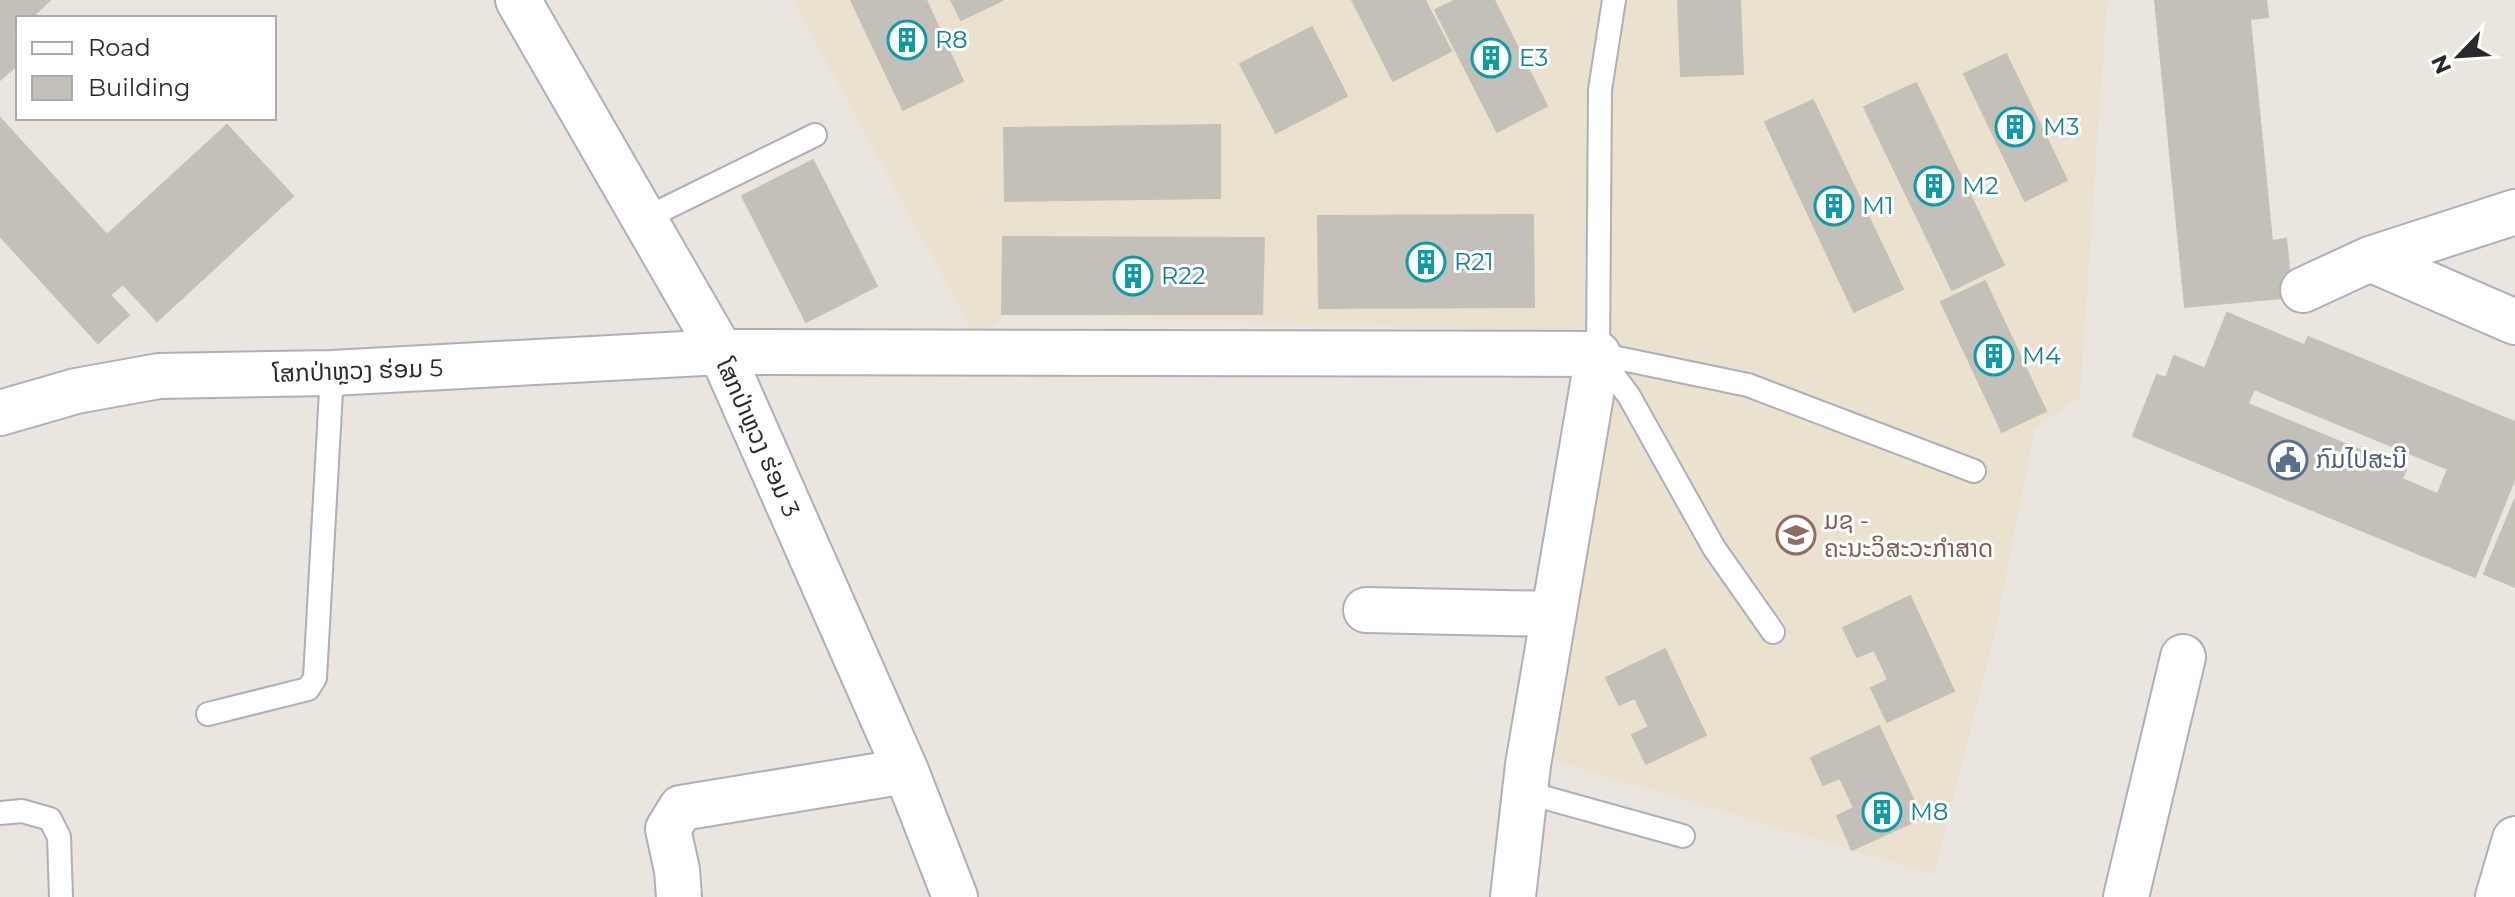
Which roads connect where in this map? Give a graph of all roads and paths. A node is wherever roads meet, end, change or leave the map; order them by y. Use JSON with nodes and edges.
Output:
{"nodes":[{"id":1,"x":518,"y":0,"type":"edge"},
{"id":2,"x":1614,"y":0,"type":"edge"},
{"id":3,"x":815,"y":135,"type":"dead end"},
{"id":4,"x":2515,"y":212,"type":"edge"},
{"id":5,"x":644,"y":219,"type":"junction"},
{"id":6,"x":2370,"y":259,"type":"junction"},
{"id":7,"x":2303,"y":290,"type":"dead end"},
{"id":8,"x":2515,"y":322,"type":"edge"},
{"id":9,"x":721,"y":352,"type":"junction"},
{"id":10,"x":1598,"y":354,"type":"junction"},
{"id":11,"x":332,"y":373,"type":"junction"},
{"id":12,"x":0,"y":413,"type":"edge"},
{"id":13,"x":1974,"y":471,"type":"dead end"},
{"id":14,"x":1366,"y":610,"type":"dead end"},
{"id":15,"x":1554,"y":614,"type":"junction"},
{"id":16,"x":1773,"y":632,"type":"dead end"},
{"id":17,"x":2183,"y":657,"type":"dead end"},
{"id":18,"x":208,"y":714,"type":"dead end"},
{"id":19,"x":906,"y":771,"type":"junction"},
{"id":20,"x":1525,"y":792,"type":"junction"},
{"id":21,"x":0,"y":813,"type":"edge"},
{"id":22,"x":1683,"y":836,"type":"dead end"},
{"id":23,"x":2515,"y":839,"type":"edge"},
{"id":24,"x":61,"y":897,"type":"edge"},
{"id":25,"x":679,"y":897,"type":"edge"},
{"id":26,"x":955,"y":897,"type":"edge"},
{"id":27,"x":1513,"y":897,"type":"edge"},
{"id":28,"x":2126,"y":897,"type":"edge"},
{"id":29,"x":2498,"y":897,"type":"edge"}],
"edges":[{"from":1,"to":5,"type":"street","name":"ໂສກປ່າຫຼວງ ຮ່ອມ 3"},
{"from":2,"to":10,"type":"lane"},
{"from":3,"to":5,"type":"lane"},
{"from":4,"to":6,"type":"street"},
{"from":5,"to":9,"type":"street","name":"ໂສກປ່າຫຼວງ ຮ່ອມ 3"},
{"from":6,"to":7,"type":"street"},
{"from":6,"to":8,"type":"street"},
{"from":9,"to":10,"type":"street","name":"ໂສກປ່າຫຼວງ ຮ່ອມ 5"},
{"from":9,"to":11,"type":"street","name":"ໂສກປ່າຫຼວງ ຮ່ອມ 5"},
{"from":9,"to":19,"type":"street","name":"ໂສກປ່າຫຼວງ ຮ່ອມ 3"},
{"from":10,"to":13,"type":"lane"},
{"from":10,"to":15,"type":"street"},
{"from":10,"to":16,"type":"lane"},
{"from":11,"to":12,"type":"street","name":"ໂສກປ່າຫຼວງ ຮ່ອມ 5"},
{"from":11,"to":18,"type":"lane"},
{"from":14,"to":15,"type":"street"},
{"from":15,"to":20,"type":"street"},
{"from":17,"to":28,"type":"street"},
{"from":19,"to":25,"type":"street"},
{"from":19,"to":26,"type":"street","name":"ໂສກປ່າຫຼວງ ຮ່ອມ 3"},
{"from":20,"to":22,"type":"lane"},
{"from":20,"to":27,"type":"street"},
{"from":21,"to":24,"type":"lane"},
{"from":23,"to":29,"type":"street"}]}
